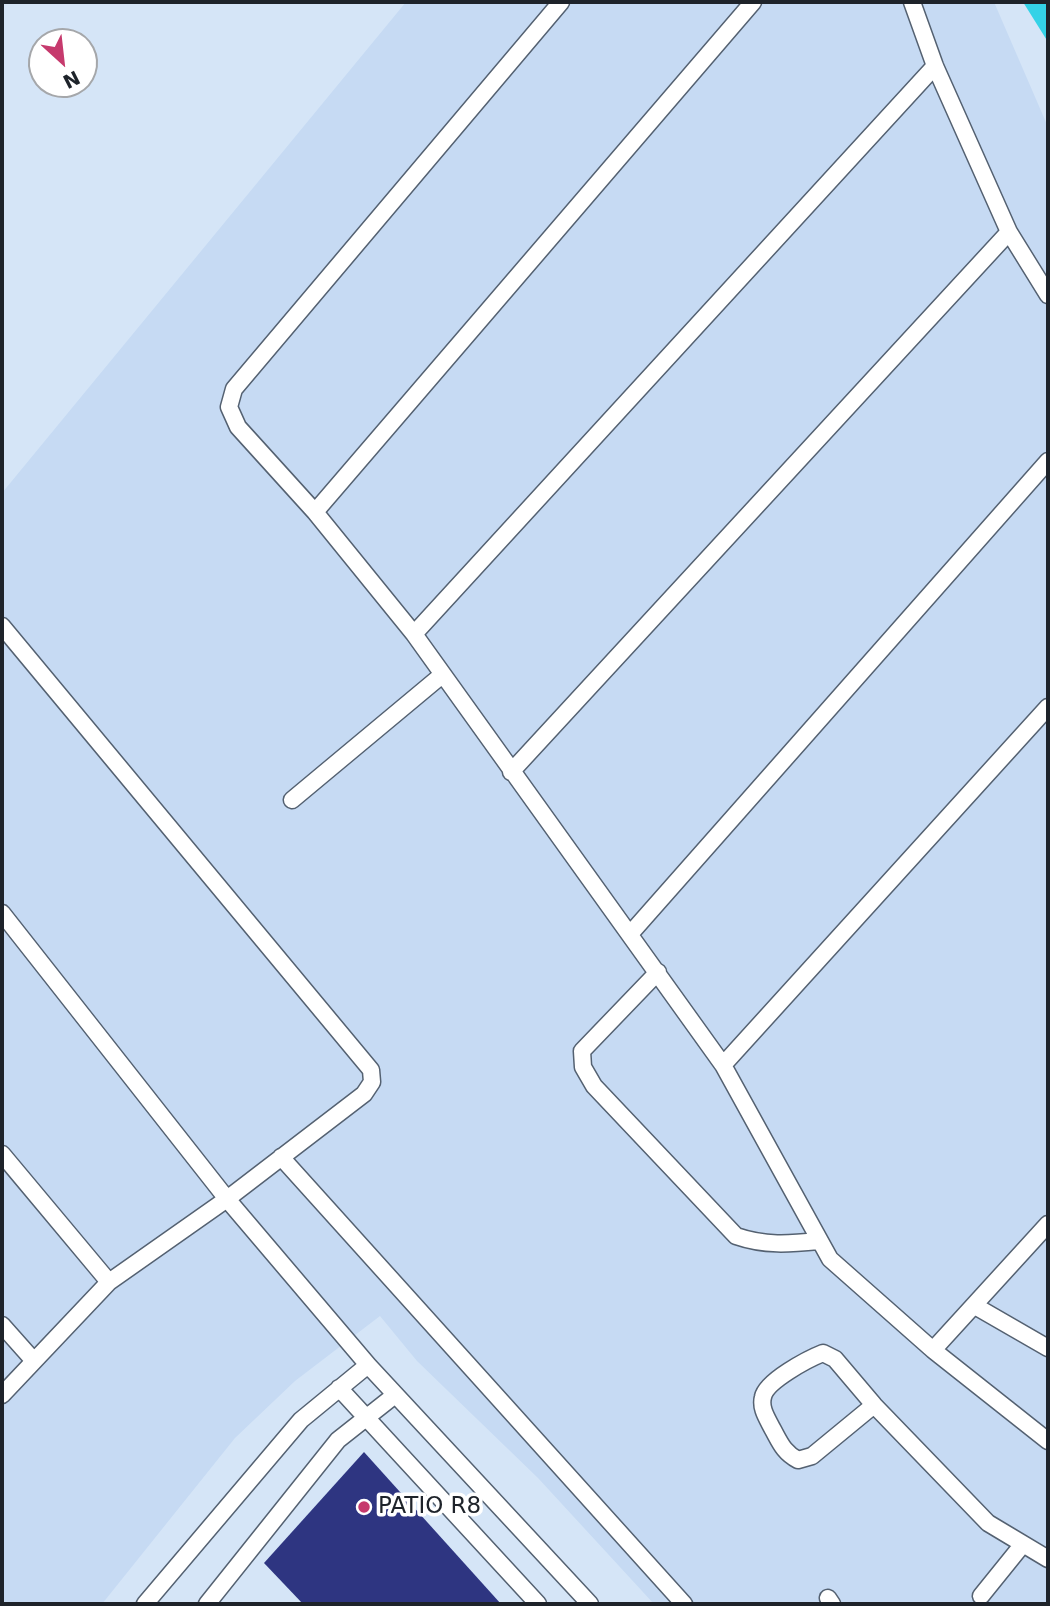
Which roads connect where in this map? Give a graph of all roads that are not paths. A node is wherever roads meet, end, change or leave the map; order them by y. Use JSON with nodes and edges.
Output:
{"nodes":[{"id":1,"x":561,"y":2,"type":"edge"},
{"id":2,"x":753,"y":2,"type":"edge"},
{"id":3,"x":912,"y":2,"type":"edge"},
{"id":4,"x":935,"y":66,"type":"junction"},
{"id":5,"x":1009,"y":232,"type":"junction"},
{"id":6,"x":1048,"y":295,"type":"edge"},
{"id":7,"x":1048,"y":461,"type":"edge"},
{"id":8,"x":316,"y":512,"type":"junction"},
{"id":9,"x":2,"y":626,"type":"edge"},
{"id":10,"x":414,"y":634,"type":"junction"},
{"id":11,"x":442,"y":675,"type":"junction"},
{"id":12,"x":1048,"y":707,"type":"edge"},
{"id":13,"x":511,"y":772,"type":"junction"},
{"id":14,"x":292,"y":800,"type":"dead end"},
{"id":15,"x":2,"y":913,"type":"edge"},
{"id":16,"x":631,"y":933,"type":"junction"},
{"id":17,"x":658,"y":972,"type":"junction"},
{"id":18,"x":723,"y":1065,"type":"junction"},
{"id":19,"x":2,"y":1154,"type":"edge"},
{"id":20,"x":281,"y":1157,"type":"junction"},
{"id":21,"x":227,"y":1199,"type":"junction"},
{"id":22,"x":1048,"y":1224,"type":"edge"},
{"id":23,"x":819,"y":1241,"type":"junction"},
{"id":24,"x":109,"y":1282,"type":"junction"},
{"id":25,"x":975,"y":1306,"type":"junction"},
{"id":26,"x":2,"y":1325,"type":"edge"},
{"id":27,"x":1048,"y":1348,"type":"edge"},
{"id":28,"x":933,"y":1350,"type":"junction"},
{"id":29,"x":34,"y":1361,"type":"junction"},
{"id":30,"x":368,"y":1365,"type":"junction"},
{"id":31,"x":339,"y":1388,"type":"junction"},
{"id":32,"x":2,"y":1395,"type":"edge"},
{"id":33,"x":395,"y":1395,"type":"junction"},
{"id":34,"x":873,"y":1405,"type":"junction"},
{"id":35,"x":368,"y":1417,"type":"junction"},
{"id":36,"x":1048,"y":1441,"type":"edge"},
{"id":37,"x":1023,"y":1544,"type":"junction"},
{"id":38,"x":1048,"y":1559,"type":"edge"},
{"id":39,"x":981,"y":1596,"type":"dead end"},
{"id":40,"x":145,"y":1604,"type":"edge"},
{"id":41,"x":207,"y":1604,"type":"edge"},
{"id":42,"x":538,"y":1604,"type":"edge"},
{"id":43,"x":590,"y":1604,"type":"edge"},
{"id":44,"x":684,"y":1604,"type":"edge"}],
"edges":[{"from":1,"to":8,"type":"lane"},
{"from":2,"to":8,"type":"lane"},
{"from":3,"to":4,"type":"lane"},
{"from":4,"to":5,"type":"lane"},
{"from":4,"to":10,"type":"lane"},
{"from":5,"to":6,"type":"lane"},
{"from":5,"to":13,"type":"lane"},
{"from":7,"to":16,"type":"lane"},
{"from":8,"to":10,"type":"lane"},
{"from":9,"to":20,"type":"lane"},
{"from":10,"to":11,"type":"lane"},
{"from":11,"to":13,"type":"lane"},
{"from":11,"to":14,"type":"lane"},
{"from":12,"to":18,"type":"lane"},
{"from":13,"to":16,"type":"lane"},
{"from":15,"to":21,"type":"lane"},
{"from":16,"to":17,"type":"lane"},
{"from":17,"to":18,"type":"lane"},
{"from":17,"to":23,"type":"lane"},
{"from":18,"to":23,"type":"lane"},
{"from":19,"to":24,"type":"lane"},
{"from":20,"to":21,"type":"lane"},
{"from":20,"to":44,"type":"lane"},
{"from":21,"to":24,"type":"lane"},
{"from":21,"to":30,"type":"lane"},
{"from":22,"to":25,"type":"lane"},
{"from":23,"to":28,"type":"lane"},
{"from":24,"to":29,"type":"lane"},
{"from":25,"to":27,"type":"lane"},
{"from":25,"to":28,"type":"lane"},
{"from":26,"to":29,"type":"lane"},
{"from":28,"to":36,"type":"lane"},
{"from":29,"to":32,"type":"lane"},
{"from":30,"to":31,"type":"lane"},
{"from":30,"to":33,"type":"lane"},
{"from":31,"to":35,"type":"lane"},
{"from":31,"to":40,"type":"lane"},
{"from":33,"to":35,"type":"lane"},
{"from":33,"to":43,"type":"lane"},
{"from":34,"to":34,"type":"lane"},
{"from":34,"to":37,"type":"lane"},
{"from":35,"to":41,"type":"lane"},
{"from":35,"to":42,"type":"lane"},
{"from":37,"to":38,"type":"lane"},
{"from":37,"to":39,"type":"lane"}]}
